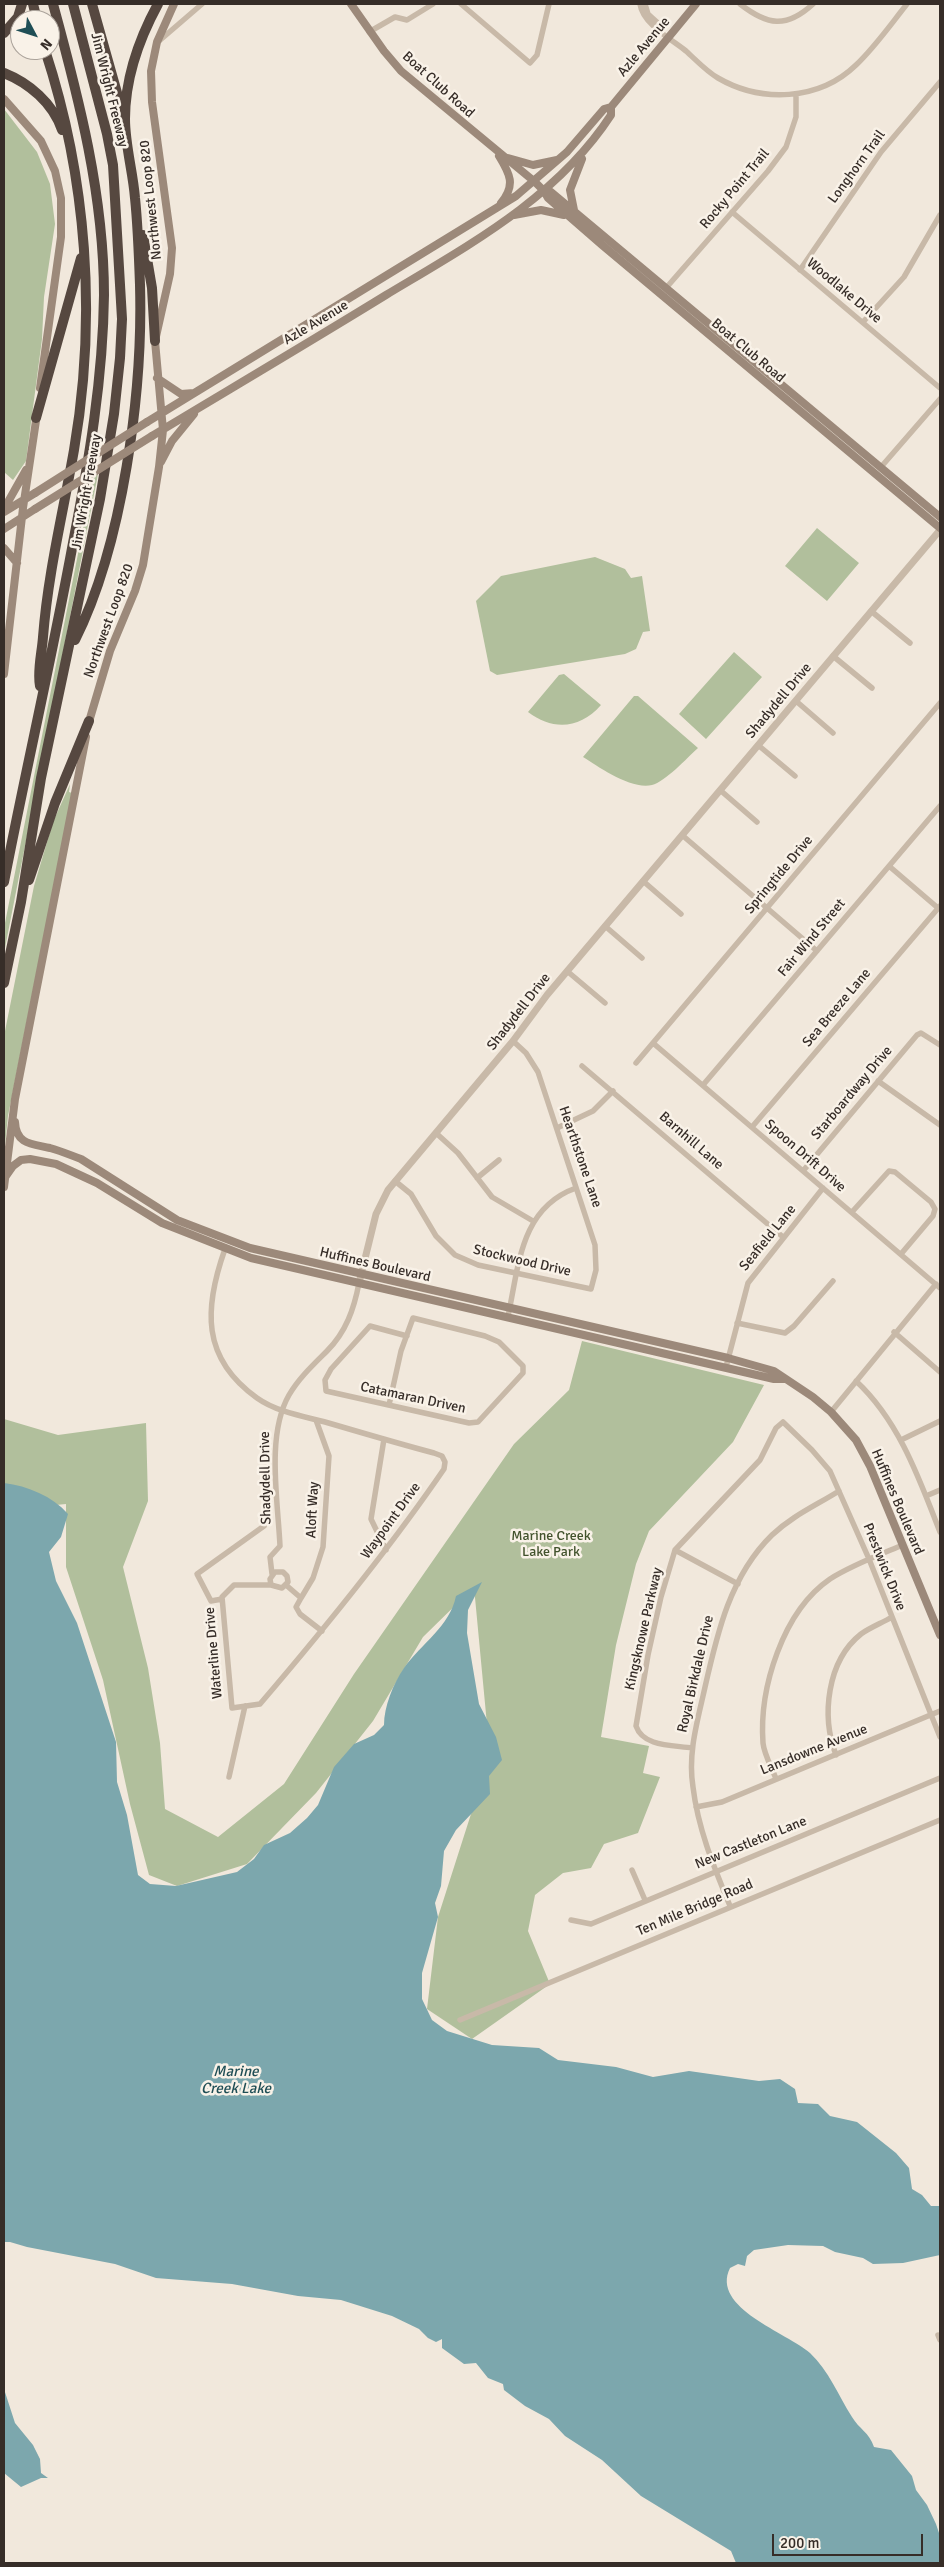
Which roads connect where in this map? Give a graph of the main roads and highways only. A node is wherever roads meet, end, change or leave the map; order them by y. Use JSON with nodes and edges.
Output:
{"nodes":[{"id":1,"x":22,"y":4,"type":"edge"},
{"id":2,"x":53,"y":4,"type":"edge"},
{"id":3,"x":73,"y":4,"type":"edge"},
{"id":4,"x":92,"y":4,"type":"edge"},
{"id":5,"x":158,"y":4,"type":"edge"},
{"id":6,"x":174,"y":4,"type":"edge"},
{"id":7,"x":351,"y":4,"type":"edge"},
{"id":8,"x":696,"y":4,"type":"edge"},
{"id":9,"x":4,"y":33,"type":"edge"},
{"id":10,"x":48,"y":60,"type":"edge"},
{"id":11,"x":4,"y":73,"type":"edge"},
{"id":12,"x":4,"y":100,"type":"edge"},
{"id":13,"x":610,"y":107,"type":"junction"},
{"id":14,"x":125,"y":120,"type":"junction"},
{"id":15,"x":597,"y":136,"type":"junction"},
{"id":16,"x":497,"y":152,"type":"junction"},
{"id":17,"x":73,"y":155,"type":"junction"},
{"id":18,"x":559,"y":160,"type":"junction"},
{"id":19,"x":535,"y":182,"type":"junction"},
{"id":20,"x":544,"y":191,"type":"junction"},
{"id":21,"x":135,"y":198,"type":"junction"},
{"id":22,"x":497,"y":208,"type":"junction"},
{"id":23,"x":572,"y":214,"type":"junction"},
{"id":24,"x":512,"y":215,"type":"junction"},
{"id":25,"x":84,"y":250,"type":"junction"},
{"id":26,"x":420,"y":256,"type":"junction"},
{"id":27,"x":428,"y":270,"type":"junction"},
{"id":28,"x":387,"y":276,"type":"junction"},
{"id":29,"x":396,"y":289,"type":"junction"},
{"id":30,"x":155,"y":341,"type":"junction"},
{"id":31,"x":158,"y":378,"type":"junction"},
{"id":32,"x":196,"y":392,"type":"junction"},
{"id":33,"x":199,"y":408,"type":"junction"},
{"id":34,"x":162,"y":413,"type":"junction"},
{"id":35,"x":36,"y":418,"type":"junction"},
{"id":36,"x":163,"y":430,"type":"junction"},
{"id":37,"x":30,"y":461,"type":"junction"},
{"id":38,"x":159,"y":466,"type":"junction"},
{"id":39,"x":24,"y":500,"type":"junction"},
{"id":40,"x":4,"y":510,"type":"edge"},
{"id":41,"x":22,"y":518,"type":"junction"},
{"id":42,"x":940,"y":518,"type":"edge"},
{"id":43,"x":4,"y":529,"type":"edge"},
{"id":44,"x":940,"y":529,"type":"edge"},
{"id":45,"x":4,"y":548,"type":"edge"},
{"id":46,"x":17,"y":564,"type":"junction"},
{"id":47,"x":69,"y":649,"type":"junction"},
{"id":48,"x":4,"y":674,"type":"edge"},
{"id":49,"x":42,"y":697,"type":"junction"},
{"id":50,"x":89,"y":721,"type":"junction"},
{"id":51,"x":4,"y":882,"type":"edge"},
{"id":52,"x":21,"y":902,"type":"junction"},
{"id":53,"x":4,"y":983,"type":"edge"},
{"id":54,"x":15,"y":1099,"type":"junction"},
{"id":55,"x":104,"y":1173,"type":"junction"},
{"id":56,"x":5,"y":1178,"type":"junction"},
{"id":57,"x":97,"y":1183,"type":"junction"},
{"id":58,"x":4,"y":1187,"type":"edge"},
{"id":59,"x":228,"y":1241,"type":"junction"},
{"id":60,"x":225,"y":1250,"type":"junction"},
{"id":61,"x":360,"y":1279,"type":"junction"},
{"id":62,"x":509,"y":1312,"type":"junction"},
{"id":63,"x":727,"y":1363,"type":"junction"},
{"id":64,"x":939,"y":1629,"type":"edge"}],
"edges":[{"from":1,"to":9,"type":"highway"},
{"from":2,"to":49,"type":"highway","name":"Jim Wright Freeway"},
{"from":3,"to":47,"type":"highway","name":"Jim Wright Freeway"},
{"from":4,"to":14,"type":"highway"},
{"from":5,"to":14,"type":"highway"},
{"from":6,"to":30,"type":"main road","name":"Northwest Loop 820"},
{"from":7,"to":16,"type":"main road","name":"Boat Club Road"},
{"from":8,"to":13,"type":"main road","name":"Azle Avenue"},
{"from":10,"to":17,"type":"highway"},
{"from":11,"to":17,"type":"highway"},
{"from":12,"to":35,"type":"main road"},
{"from":13,"to":15,"type":"main road","name":"Azle Avenue"},
{"from":13,"to":18,"type":"main road","name":"Azle Avenue"},
{"from":14,"to":21,"type":"highway"},
{"from":15,"to":20,"type":"main road","name":"Azle Avenue"},
{"from":15,"to":23,"type":"main road"},
{"from":16,"to":18,"type":"main road"},
{"from":16,"to":19,"type":"main road","name":"Boat Club Road"},
{"from":16,"to":22,"type":"main road","name":"Azle Avenue"},
{"from":17,"to":25,"type":"highway"},
{"from":18,"to":19,"type":"main road","name":"Azle Avenue"},
{"from":19,"to":20,"type":"main road","name":"Boat Club Road"},
{"from":19,"to":22,"type":"main road","name":"Azle Avenue"},
{"from":20,"to":23,"type":"main road","name":"Boat Club Road"},
{"from":20,"to":24,"type":"main road","name":"Azle Avenue"},
{"from":21,"to":30,"type":"highway"},
{"from":21,"to":47,"type":"highway"},
{"from":22,"to":26,"type":"main road","name":"Azle Avenue"},
{"from":23,"to":24,"type":"main road"},
{"from":23,"to":42,"type":"main road","name":"Boat Club Road"},
{"from":23,"to":44,"type":"main road","name":"Boat Club Road"},
{"from":24,"to":27,"type":"main road","name":"Azle Avenue"},
{"from":25,"to":35,"type":"highway"},
{"from":25,"to":49,"type":"highway"},
{"from":26,"to":27,"type":"main road"},
{"from":26,"to":28,"type":"main road","name":"Azle Avenue"},
{"from":27,"to":29,"type":"main road","name":"Azle Avenue"},
{"from":28,"to":29,"type":"main road"},
{"from":28,"to":32,"type":"main road","name":"Azle Avenue"},
{"from":29,"to":33,"type":"main road","name":"Azle Avenue"},
{"from":30,"to":31,"type":"main road","name":"Northwest Loop 820"},
{"from":31,"to":32,"type":"main road"},
{"from":31,"to":34,"type":"main road","name":"Northwest Loop 820"},
{"from":32,"to":34,"type":"main road","name":"Azle Avenue"},
{"from":33,"to":36,"type":"main road","name":"Azle Avenue"},
{"from":33,"to":38,"type":"main road"},
{"from":34,"to":36,"type":"main road","name":"Northwest Loop 820"},
{"from":34,"to":39,"type":"main road","name":"Azle Avenue","bridge":true},
{"from":35,"to":37,"type":"main road"},
{"from":36,"to":38,"type":"main road","name":"Northwest Loop 820"},
{"from":36,"to":41,"type":"main road","name":"Azle Avenue","bridge":true},
{"from":37,"to":39,"type":"main road"},
{"from":37,"to":40,"type":"main road"},
{"from":38,"to":50,"type":"main road","name":"Northwest Loop 820"},
{"from":39,"to":40,"type":"main road","name":"Azle Avenue"},
{"from":39,"to":41,"type":"main road"},
{"from":41,"to":43,"type":"main road","name":"Azle Avenue"},
{"from":41,"to":46,"type":"main road"},
{"from":45,"to":46,"type":"main road"},
{"from":46,"to":48,"type":"main road"},
{"from":47,"to":52,"type":"highway","name":"Jim Wright Freeway"},
{"from":49,"to":51,"type":"highway","name":"Jim Wright Freeway"},
{"from":50,"to":52,"type":"highway"},
{"from":50,"to":54,"type":"main road","name":"Northwest Loop 820"},
{"from":52,"to":53,"type":"highway","name":"Jim Wright Freeway"},
{"from":54,"to":55,"type":"main road","name":"Huffines Boulevard"},
{"from":54,"to":56,"type":"main road","name":"Northwest Loop 820"},
{"from":55,"to":57,"type":"main road"},
{"from":55,"to":59,"type":"main road","name":"Huffines Boulevard"},
{"from":56,"to":57,"type":"main road","name":"Huffines Boulevard"},
{"from":56,"to":58,"type":"main road","name":"Northwest Loop 820"},
{"from":57,"to":60,"type":"main road","name":"Huffines Boulevard"},
{"from":59,"to":60,"type":"main road"},
{"from":59,"to":61,"type":"main road","name":"Huffines Boulevard"},
{"from":60,"to":61,"type":"main road","name":"Huffines Boulevard"},
{"from":61,"to":62,"type":"main road","name":"Huffines Boulevard"},
{"from":62,"to":63,"type":"main road","name":"Huffines Boulevard"},
{"from":62,"to":63,"type":"main road","name":"Huffines Boulevard"},
{"from":63,"to":64,"type":"main road","name":"Huffines Boulevard"}]}
